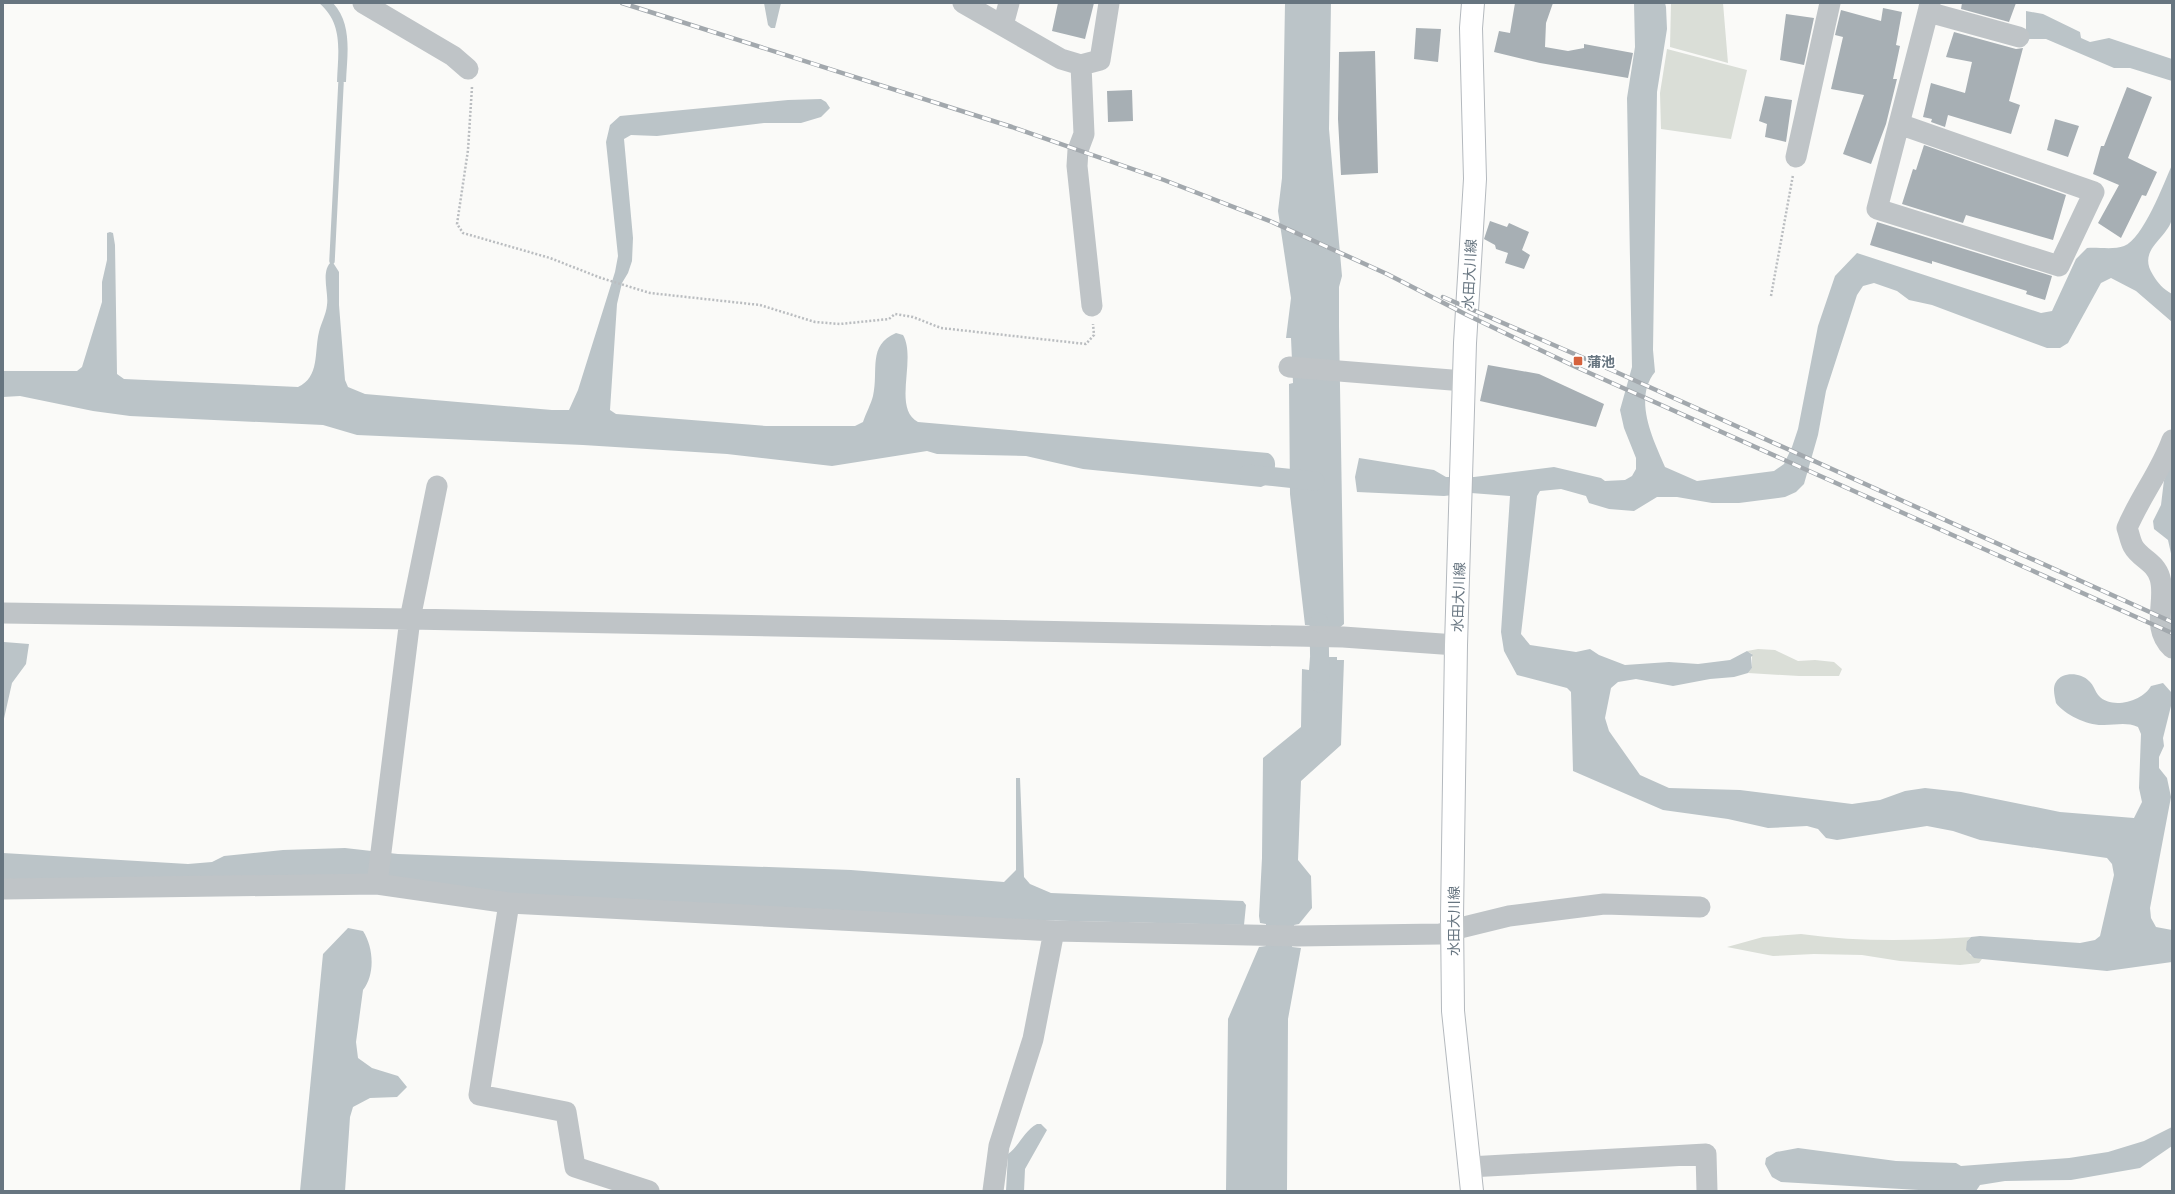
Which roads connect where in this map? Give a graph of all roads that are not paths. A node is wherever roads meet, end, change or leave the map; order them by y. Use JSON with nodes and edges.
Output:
{"nodes":[{"id":1,"x":363,"y":3,"type":"edge"},
{"id":2,"x":963,"y":3,"type":"edge"},
{"id":3,"x":1009,"y":3,"type":"edge"},
{"id":4,"x":1109,"y":3,"type":"edge"},
{"id":5,"x":1473,"y":3,"type":"edge"},
{"id":6,"x":1830,"y":3,"type":"edge"},
{"id":7,"x":1929,"y":8,"type":"edge"},
{"id":8,"x":1003,"y":25,"type":"junction"},
{"id":9,"x":2019,"y":37,"type":"dead end"},
{"id":10,"x":1081,"y":65,"type":"junction"},
{"id":11,"x":468,"y":69,"type":"road end"},
{"id":12,"x":1899,"y":124,"type":"junction"},
{"id":13,"x":1796,"y":157,"type":"road end"},
{"id":14,"x":1092,"y":306,"type":"road end"},
{"id":15,"x":1289,"y":367,"type":"dead end"},
{"id":16,"x":1464,"y":380,"type":"junction"},
{"id":17,"x":2172,"y":440,"type":"edge"},
{"id":18,"x":437,"y":486,"type":"dead end"},
{"id":19,"x":3,"y":613,"type":"edge"},
{"id":20,"x":410,"y":619,"type":"junction"},
{"id":21,"x":1456,"y":645,"type":"junction"},
{"id":22,"x":2172,"y":648,"type":"edge"},
{"id":23,"x":376,"y":884,"type":"junction"},
{"id":24,"x":3,"y":889,"type":"edge"},
{"id":25,"x":509,"y":903,"type":"junction"},
{"id":26,"x":1700,"y":907,"type":"dead end"},
{"id":27,"x":1054,"y":931,"type":"junction"},
{"id":28,"x":1453,"y":932,"type":"junction"},
{"id":29,"x":1469,"y":1167,"type":"junction"},
{"id":30,"x":649,"y":1191,"type":"edge"},
{"id":31,"x":993,"y":1191,"type":"edge"},
{"id":32,"x":1472,"y":1191,"type":"edge"},
{"id":33,"x":1707,"y":1191,"type":"edge"}],
"edges":[{"from":1,"to":11,"type":"street"},
{"from":2,"to":8,"type":"street"},
{"from":3,"to":8,"type":"street"},
{"from":4,"to":10,"type":"street"},
{"from":5,"to":16,"type":"main road","name":"水田大川線"},
{"from":6,"to":13,"type":"street"},
{"from":7,"to":9,"type":"street"},
{"from":7,"to":12,"type":"street"},
{"from":8,"to":10,"type":"street"},
{"from":10,"to":14,"type":"street"},
{"from":12,"to":12,"type":"street"},
{"from":15,"to":16,"type":"street"},
{"from":16,"to":21,"type":"main road","name":"水田大川線"},
{"from":17,"to":22,"type":"street"},
{"from":18,"to":20,"type":"street"},
{"from":19,"to":20,"type":"street"},
{"from":20,"to":21,"type":"street"},
{"from":20,"to":23,"type":"street"},
{"from":21,"to":28,"type":"main road","name":"水田大川線"},
{"from":23,"to":24,"type":"street"},
{"from":23,"to":25,"type":"street"},
{"from":25,"to":27,"type":"street"},
{"from":25,"to":30,"type":"street"},
{"from":26,"to":28,"type":"street"},
{"from":27,"to":28,"type":"street"},
{"from":27,"to":31,"type":"street"},
{"from":28,"to":29,"type":"main road","name":"水田大川線"},
{"from":29,"to":32,"type":"main road","name":"水田大川線"},
{"from":29,"to":33,"type":"street"}]}
